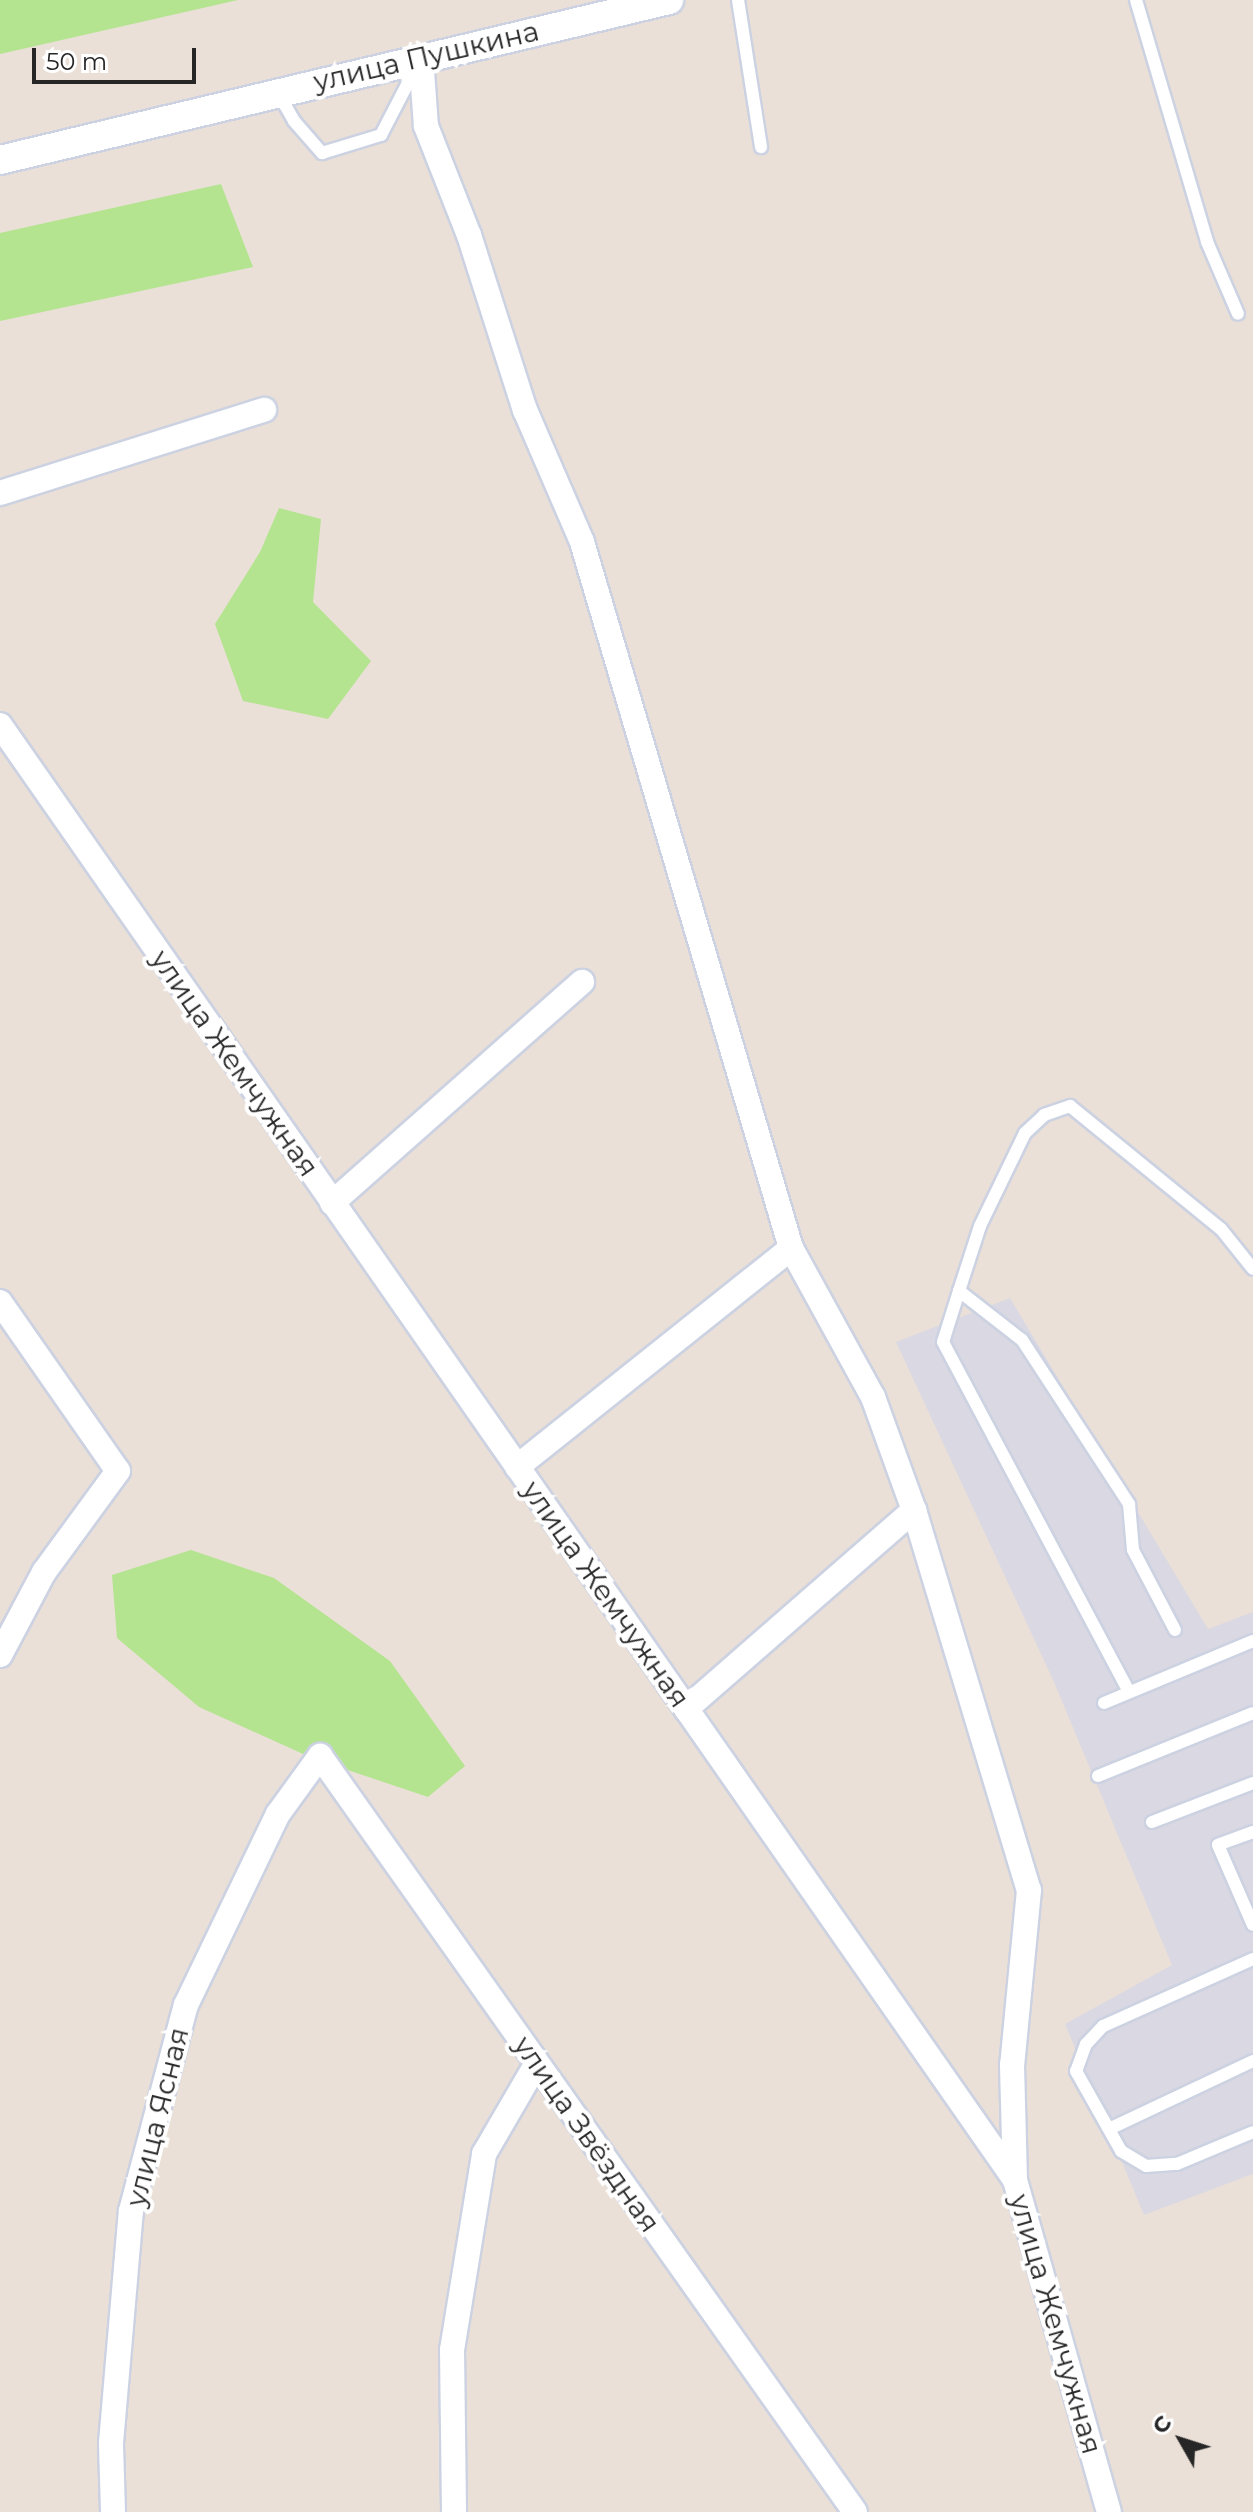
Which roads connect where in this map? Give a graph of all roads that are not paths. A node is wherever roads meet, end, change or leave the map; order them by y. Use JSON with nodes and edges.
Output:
{"nodes":[{"id":1,"x":669,"y":0,"type":"edge"},
{"id":2,"x":738,"y":0,"type":"edge"},
{"id":3,"x":1136,"y":0,"type":"edge"},
{"id":4,"x":592,"y":9,"type":"edge"},
{"id":5,"x":412,"y":59,"type":"junction"},
{"id":6,"x":277,"y":90,"type":"junction"},
{"id":7,"x":761,"y":147,"type":"dead end"},
{"id":8,"x":0,"y":160,"type":"edge"},
{"id":9,"x":1238,"y":314,"type":"dead end"},
{"id":10,"x":264,"y":410,"type":"dead end"},
{"id":11,"x":0,"y":493,"type":"edge"},
{"id":12,"x":0,"y":725,"type":"edge"},
{"id":13,"x":582,"y":982,"type":"dead end"},
{"id":14,"x":332,"y":1203,"type":"junction"},
{"id":15,"x":791,"y":1248,"type":"junction"},
{"id":16,"x":1253,"y":1269,"type":"edge"},
{"id":17,"x":959,"y":1291,"type":"junction"},
{"id":18,"x":0,"y":1302,"type":"edge"},
{"id":19,"x":517,"y":1467,"type":"junction"},
{"id":20,"x":914,"y":1510,"type":"junction"},
{"id":21,"x":1175,"y":1630,"type":"dead end"},
{"id":22,"x":1253,"y":1641,"type":"edge"},
{"id":23,"x":0,"y":1655,"type":"edge"},
{"id":24,"x":1129,"y":1692,"type":"junction"},
{"id":25,"x":1104,"y":1703,"type":"dead end"},
{"id":26,"x":686,"y":1709,"type":"junction"},
{"id":27,"x":1253,"y":1713,"type":"edge"},
{"id":28,"x":320,"y":1756,"type":"joint"},
{"id":29,"x":1098,"y":1776,"type":"dead end"},
{"id":30,"x":1253,"y":1783,"type":"edge"},
{"id":31,"x":1152,"y":1822,"type":"dead end"},
{"id":32,"x":1253,"y":1832,"type":"edge"},
{"id":33,"x":1253,"y":1925,"type":"edge"},
{"id":34,"x":1253,"y":1959,"type":"edge"},
{"id":35,"x":1253,"y":2061,"type":"edge"},
{"id":36,"x":537,"y":2063,"type":"junction"},
{"id":37,"x":1109,"y":2129,"type":"junction"},
{"id":38,"x":1253,"y":2132,"type":"edge"},
{"id":39,"x":1015,"y":2180,"type":"junction"},
{"id":40,"x":113,"y":2512,"type":"edge"},
{"id":41,"x":454,"y":2512,"type":"edge"},
{"id":42,"x":855,"y":2512,"type":"edge"},
{"id":43,"x":1109,"y":2512,"type":"edge"}],
"edges":[{"from":1,"to":4,"type":"street","name":"улица Пушкина"},
{"from":2,"to":7,"type":"lane"},
{"from":3,"to":9,"type":"lane"},
{"from":4,"to":5,"type":"street","name":"улица Пушкина"},
{"from":5,"to":6,"type":"street","name":"улица Пушкина"},
{"from":5,"to":6,"type":"lane"},
{"from":5,"to":15,"type":"street"},
{"from":6,"to":8,"type":"street","name":"улица Пушкина"},
{"from":10,"to":11,"type":"street"},
{"from":12,"to":14,"type":"street","name":"улица Жемчужная"},
{"from":13,"to":14,"type":"street"},
{"from":14,"to":19,"type":"street","name":"улица Жемчужная"},
{"from":15,"to":19,"type":"street"},
{"from":15,"to":20,"type":"street"},
{"from":16,"to":17,"type":"lane"},
{"from":17,"to":21,"type":"lane"},
{"from":17,"to":24,"type":"lane"},
{"from":18,"to":23,"type":"street"},
{"from":19,"to":26,"type":"street","name":"улица Жемчужная"},
{"from":20,"to":26,"type":"street"},
{"from":20,"to":39,"type":"street"},
{"from":22,"to":24,"type":"lane"},
{"from":24,"to":25,"type":"lane"},
{"from":26,"to":39,"type":"street","name":"улица Жемчужная"},
{"from":27,"to":29,"type":"lane"},
{"from":28,"to":36,"type":"street","name":"улица Звёздная"},
{"from":28,"to":40,"type":"street","name":"улица Ясная"},
{"from":30,"to":31,"type":"lane"},
{"from":32,"to":33,"type":"lane"},
{"from":34,"to":37,"type":"lane"},
{"from":35,"to":37,"type":"lane"},
{"from":36,"to":41,"type":"street"},
{"from":36,"to":42,"type":"street","name":"улица Звёздная"},
{"from":37,"to":38,"type":"lane"},
{"from":39,"to":43,"type":"street","name":"улица Жемчужная"}]}
